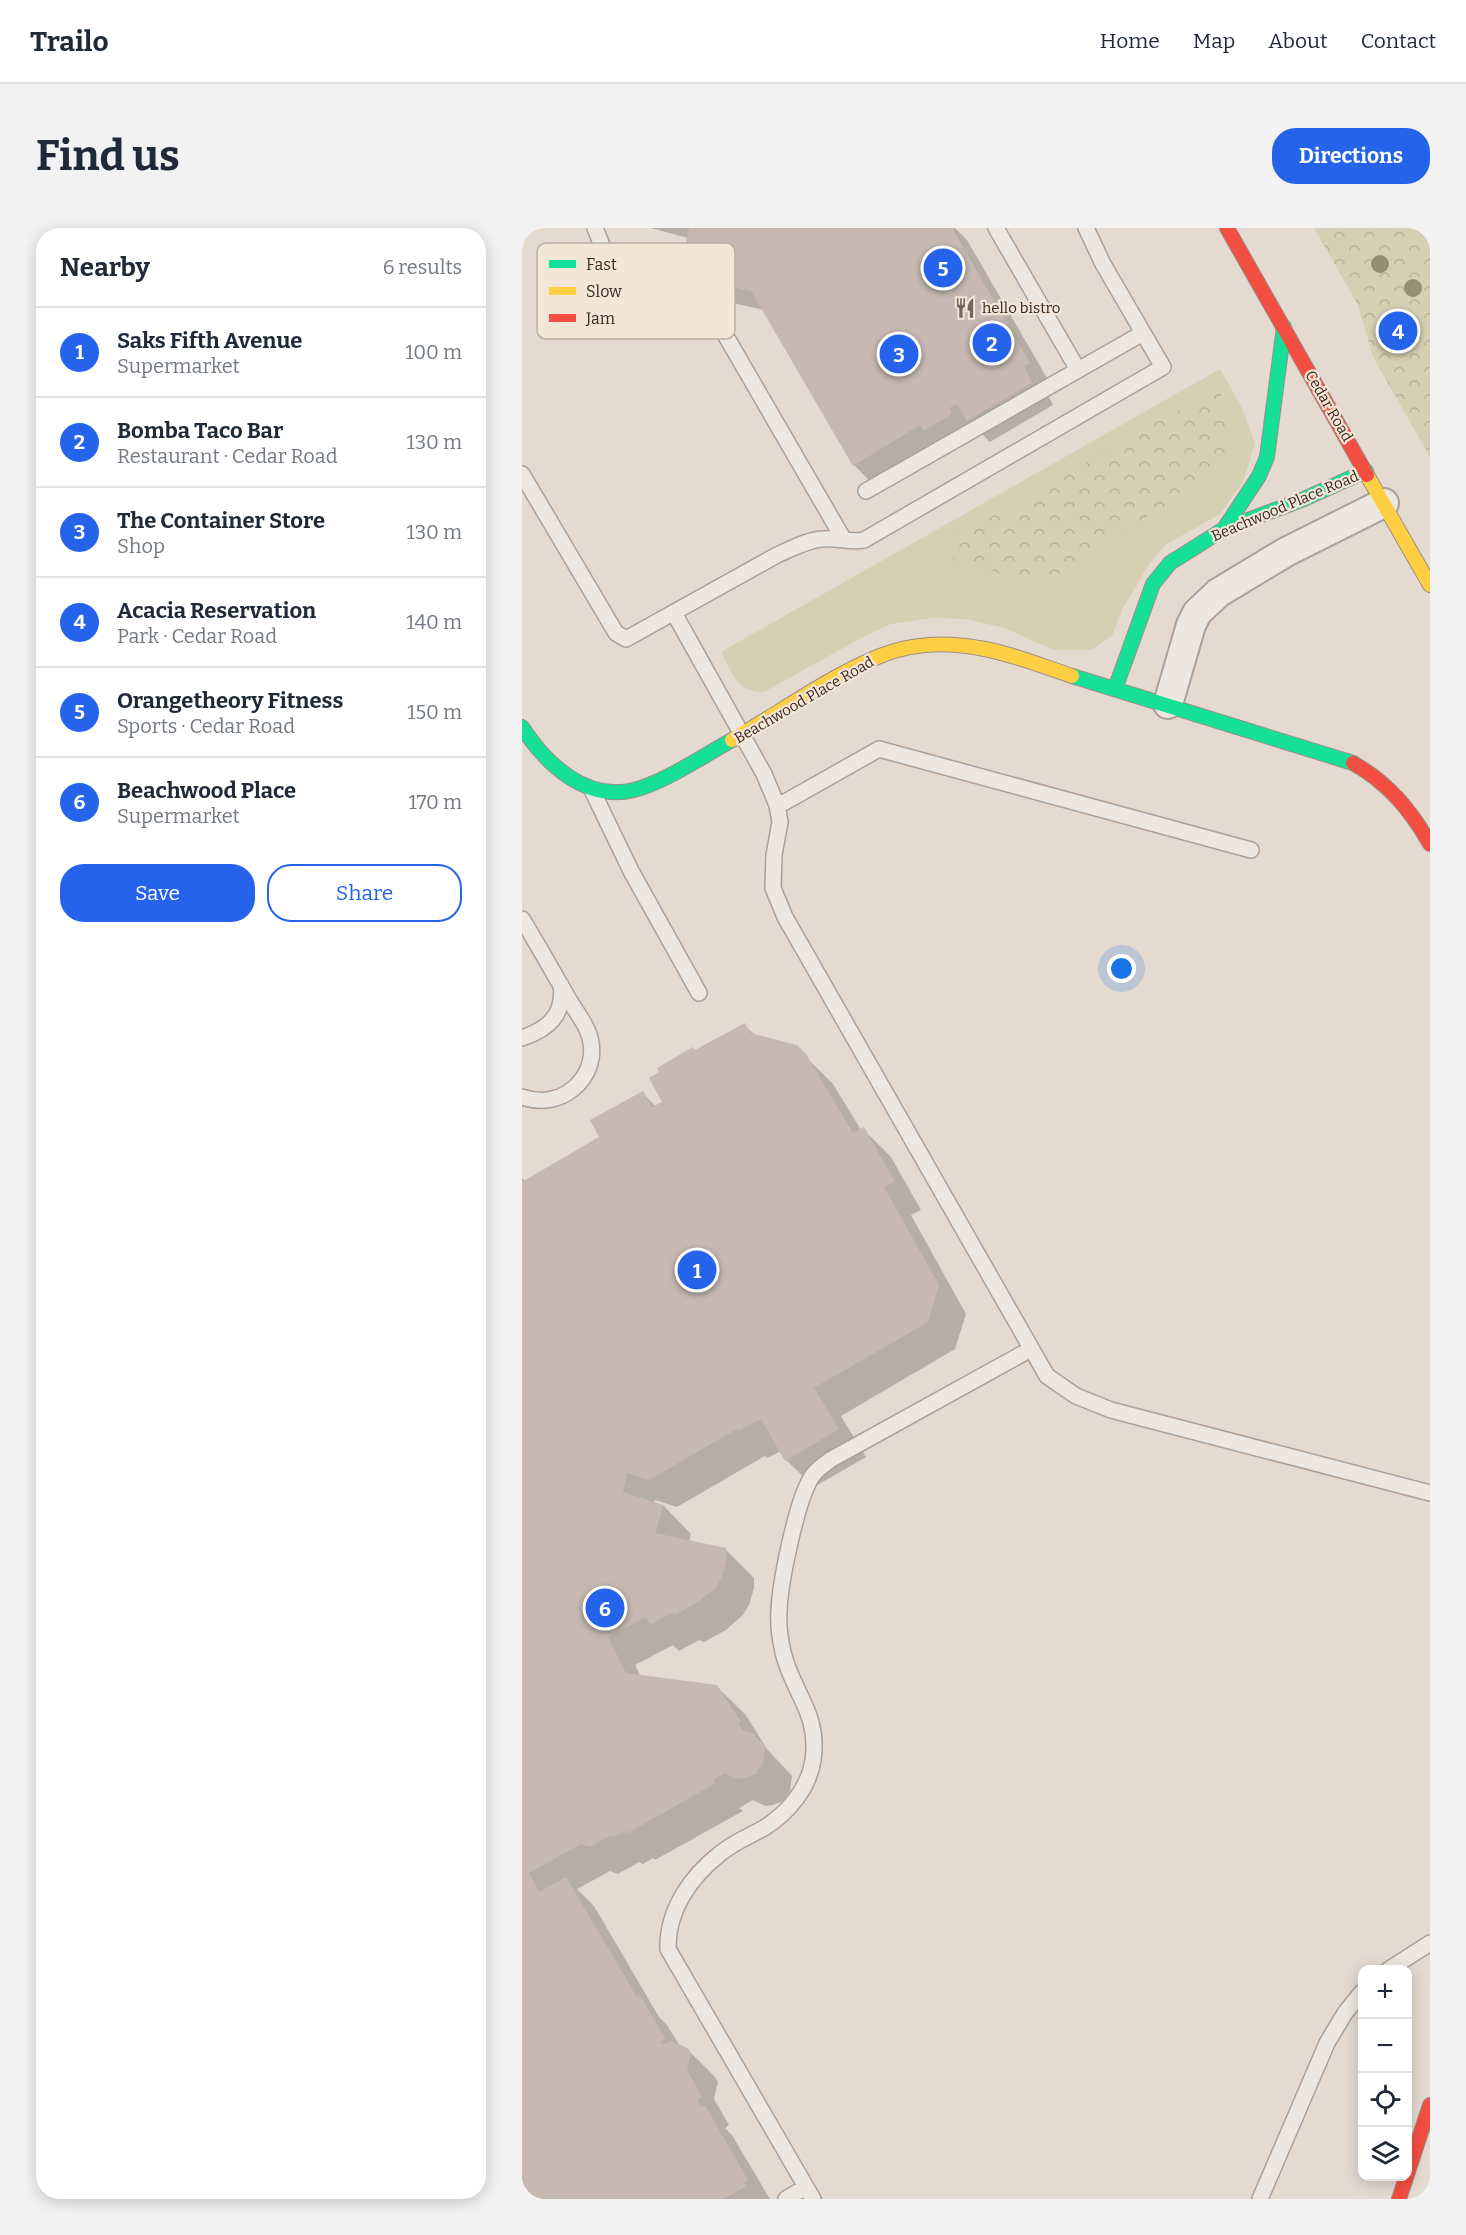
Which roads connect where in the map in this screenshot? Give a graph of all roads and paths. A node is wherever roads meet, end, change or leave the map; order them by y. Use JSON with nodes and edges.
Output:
{"nodes":[{"id":1,"x":595,"y":228,"type":"edge"},
{"id":2,"x":996,"y":228,"type":"edge"},
{"id":3,"x":1086,"y":228,"type":"edge"},
{"id":4,"x":1227,"y":228,"type":"edge"},
{"id":5,"x":601,"y":243,"type":"edge"},
{"id":6,"x":1284,"y":327,"type":"junction"},
{"id":7,"x":1143,"y":333,"type":"junction"},
{"id":8,"x":727,"y":339,"type":"edge"},
{"id":9,"x":1078,"y":370,"type":"junction"},
{"id":10,"x":1366,"y":471,"type":"junction"},
{"id":11,"x":522,"y":474,"type":"edge"},
{"id":12,"x":867,"y":491,"type":"dead end"},
{"id":13,"x":1384,"y":503,"type":"junction"},
{"id":14,"x":1224,"y":528,"type":"junction"},
{"id":15,"x":844,"y":540,"type":"junction"},
{"id":16,"x":1430,"y":585,"type":"edge"},
{"id":17,"x":674,"y":613,"type":"junction"},
{"id":18,"x":1115,"y":689,"type":"junction"},
{"id":19,"x":1168,"y":704,"type":"junction"},
{"id":20,"x":522,"y":727,"type":"edge"},
{"id":21,"x":743,"y":735,"type":"junction"},
{"id":22,"x":591,"y":787,"type":"junction"},
{"id":23,"x":778,"y":806,"type":"junction"},
{"id":24,"x":1430,"y":844,"type":"edge"},
{"id":25,"x":1251,"y":850,"type":"dead end"},
{"id":26,"x":522,"y":919,"type":"edge"},
{"id":27,"x":561,"y":986,"type":"junction"},
{"id":28,"x":699,"y":993,"type":"dead end"},
{"id":29,"x":522,"y":1038,"type":"edge"},
{"id":30,"x":522,"y":1097,"type":"edge"},
{"id":31,"x":1031,"y":1349,"type":"junction"},
{"id":32,"x":1430,"y":1493,"type":"edge"},
{"id":33,"x":1430,"y":1943,"type":"edge"},
{"id":34,"x":1396,"y":1965,"type":"edge"},
{"id":35,"x":1358,"y":1997,"type":"edge"},
{"id":36,"x":1430,"y":2105,"type":"edge"},
{"id":37,"x":810,"y":2193,"type":"edge"},
{"id":38,"x":786,"y":2199,"type":"edge"},
{"id":39,"x":1260,"y":2199,"type":"edge"},
{"id":40,"x":1399,"y":2199,"type":"edge"}],
"edges":[{"from":1,"to":5,"type":"lane"},
{"from":2,"to":9,"type":"lane"},
{"from":3,"to":7,"type":"lane"},
{"from":4,"to":6,"type":"street","name":"Cedar Road"},
{"from":6,"to":10,"type":"street","name":"Cedar Road"},
{"from":6,"to":14,"type":"street"},
{"from":7,"to":9,"type":"lane"},
{"from":7,"to":15,"type":"lane"},
{"from":8,"to":15,"type":"lane"},
{"from":9,"to":12,"type":"lane"},
{"from":10,"to":13,"type":"street","name":"Cedar Road"},
{"from":10,"to":14,"type":"street","name":"Beachwood Place Road"},
{"from":11,"to":17,"type":"lane"},
{"from":13,"to":16,"type":"street","name":"Cedar Road"},
{"from":13,"to":19,"type":"street"},
{"from":14,"to":18,"type":"street","name":"Beachwood Place Road"},
{"from":15,"to":17,"type":"lane"},
{"from":17,"to":21,"type":"lane"},
{"from":18,"to":19,"type":"street","name":"Beachwood Place Road"},
{"from":18,"to":21,"type":"street","name":"Beachwood Place Road"},
{"from":19,"to":24,"type":"street","name":"Beachwood Place Road"},
{"from":20,"to":22,"type":"street","name":"Beachwood Place Road"},
{"from":21,"to":22,"type":"street","name":"Beachwood Place Road"},
{"from":21,"to":23,"type":"lane"},
{"from":22,"to":28,"type":"lane"},
{"from":23,"to":25,"type":"lane"},
{"from":23,"to":31,"type":"lane"},
{"from":26,"to":27,"type":"lane"},
{"from":27,"to":29,"type":"lane"},
{"from":27,"to":30,"type":"lane"},
{"from":31,"to":32,"type":"lane"},
{"from":31,"to":37,"type":"lane"},
{"from":33,"to":34,"type":"lane"},
{"from":35,"to":39,"type":"lane"},
{"from":36,"to":40,"type":"street"},
{"from":37,"to":38,"type":"lane"}]}
